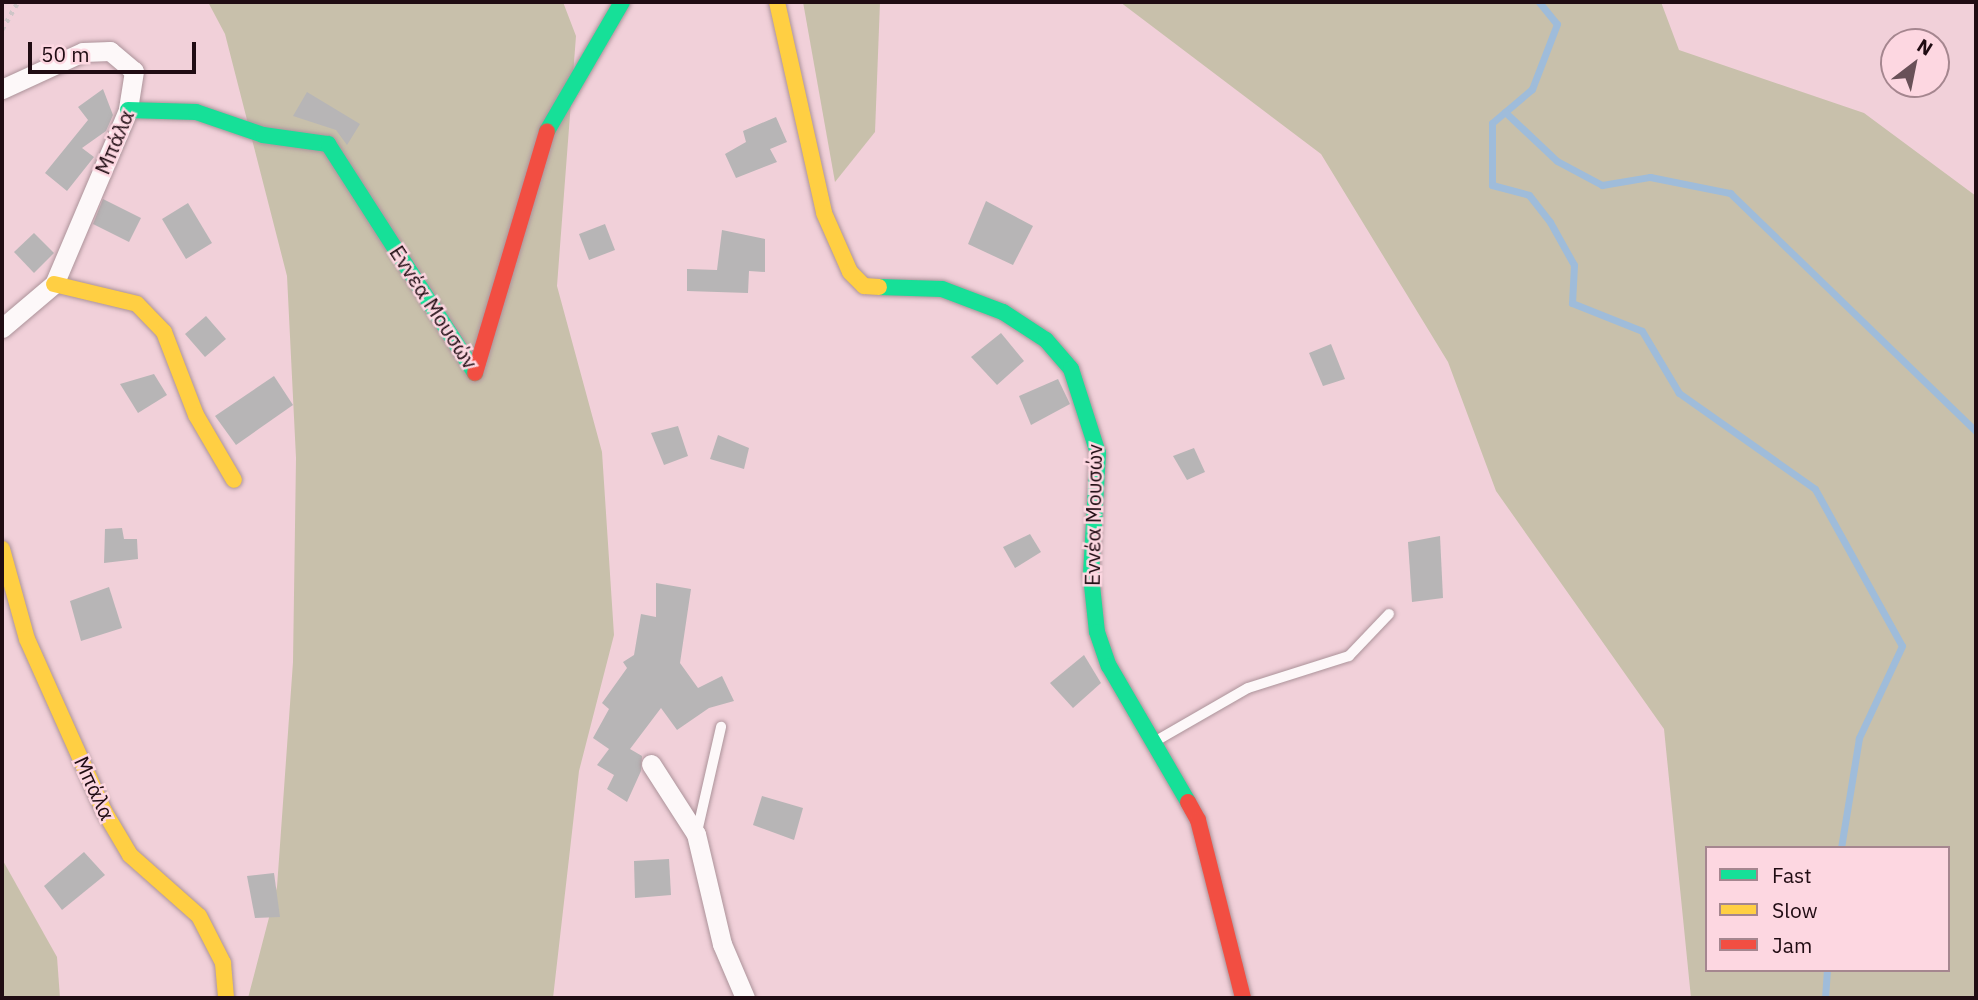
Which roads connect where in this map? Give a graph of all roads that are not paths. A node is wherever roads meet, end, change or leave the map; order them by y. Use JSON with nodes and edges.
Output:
{"nodes":[{"id":1,"x":622,"y":2,"type":"edge"},
{"id":2,"x":777,"y":2,"type":"edge"},
{"id":3,"x":2,"y":89,"type":"edge"},
{"id":4,"x":128,"y":110,"type":"junction"},
{"id":5,"x":54,"y":284,"type":"junction"},
{"id":6,"x":2,"y":328,"type":"edge"},
{"id":7,"x":234,"y":480,"type":"dead end"},
{"id":8,"x":2,"y":549,"type":"edge"},
{"id":9,"x":1389,"y":614,"type":"dead end"},
{"id":10,"x":721,"y":727,"type":"dead end"},
{"id":11,"x":1151,"y":744,"type":"junction"},
{"id":12,"x":651,"y":764,"type":"dead end"},
{"id":13,"x":696,"y":834,"type":"junction"},
{"id":14,"x":226,"y":998,"type":"edge"},
{"id":15,"x":745,"y":998,"type":"edge"},
{"id":16,"x":1243,"y":998,"type":"edge"}],
"edges":[{"from":1,"to":4,"type":"street","name":"Εννέα Μουσών"},
{"from":2,"to":11,"type":"street","name":"Εννέα Μουσών"},
{"from":3,"to":4,"type":"street","name":"Μπάλα"},
{"from":4,"to":5,"type":"street","name":"Μπάλα"},
{"from":5,"to":6,"type":"street","name":"Μπάλα"},
{"from":5,"to":7,"type":"street"},
{"from":8,"to":14,"type":"street","name":"Μπάλα"},
{"from":9,"to":11,"type":"lane"},
{"from":10,"to":13,"type":"lane"},
{"from":11,"to":16,"type":"street","name":"Εννέα Μουσών"},
{"from":12,"to":13,"type":"street"},
{"from":13,"to":15,"type":"street"}]}
